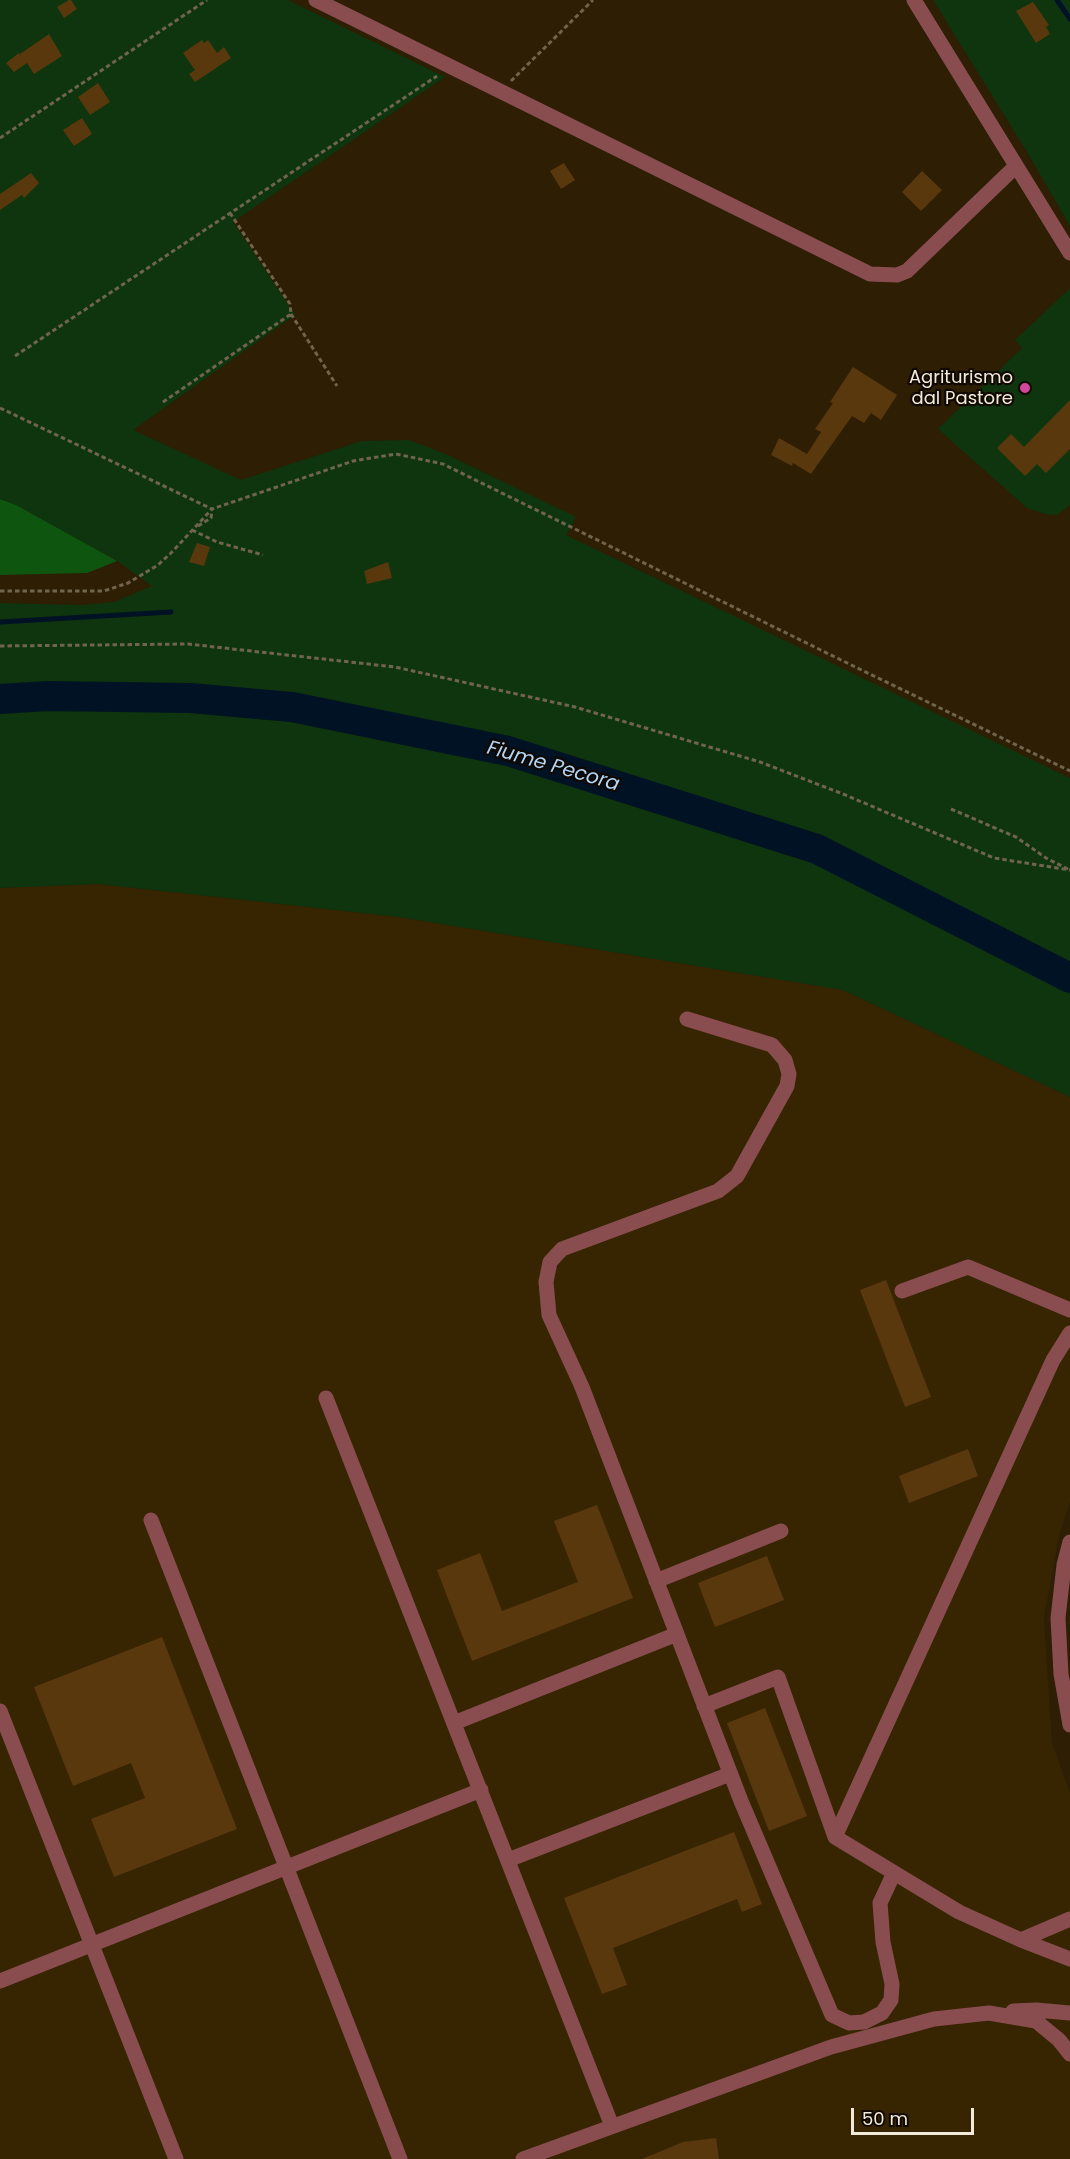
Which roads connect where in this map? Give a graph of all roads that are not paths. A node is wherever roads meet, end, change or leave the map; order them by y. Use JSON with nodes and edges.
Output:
{"nodes":[{"id":1,"x":316,"y":0,"type":"edge"},
{"id":2,"x":914,"y":0,"type":"edge"},
{"id":3,"x":1016,"y":166,"type":"junction"},
{"id":4,"x":1070,"y":253,"type":"edge"},
{"id":5,"x":687,"y":1019,"type":"dead end"},
{"id":6,"x":902,"y":1291,"type":"dead end"},
{"id":7,"x":1070,"y":1310,"type":"edge"},
{"id":8,"x":1070,"y":1333,"type":"edge"},
{"id":9,"x":326,"y":1398,"type":"dead end"},
{"id":10,"x":151,"y":1520,"type":"dead end"},
{"id":11,"x":781,"y":1531,"type":"dead end"},
{"id":12,"x":1070,"y":1542,"type":"edge"},
{"id":13,"x":656,"y":1581,"type":"junction"},
{"id":14,"x":677,"y":1634,"type":"junction"},
{"id":15,"x":704,"y":1706,"type":"junction"},
{"id":16,"x":0,"y":1711,"type":"edge"},
{"id":17,"x":454,"y":1723,"type":"junction"},
{"id":18,"x":1070,"y":1725,"type":"edge"},
{"id":19,"x":730,"y":1774,"type":"junction"},
{"id":20,"x":481,"y":1790,"type":"junction"},
{"id":21,"x":835,"y":1837,"type":"junction"},
{"id":22,"x":508,"y":1860,"type":"junction"},
{"id":23,"x":286,"y":1867,"type":"junction"},
{"id":24,"x":894,"y":1873,"type":"junction"},
{"id":25,"x":1070,"y":1919,"type":"edge"},
{"id":26,"x":1021,"y":1940,"type":"junction"},
{"id":27,"x":92,"y":1944,"type":"junction"},
{"id":28,"x":1070,"y":1959,"type":"edge"},
{"id":29,"x":0,"y":1981,"type":"edge"},
{"id":30,"x":989,"y":2013,"type":"junction"},
{"id":31,"x":1070,"y":2013,"type":"edge"},
{"id":32,"x":1070,"y":2054,"type":"edge"},
{"id":33,"x":612,"y":2126,"type":"junction"},
{"id":34,"x":176,"y":2159,"type":"edge"},
{"id":35,"x":400,"y":2159,"type":"edge"},
{"id":36,"x":524,"y":2159,"type":"edge"}],
"edges":[{"from":1,"to":3,"type":"street"},
{"from":2,"to":3,"type":"street"},
{"from":3,"to":4,"type":"street"},
{"from":5,"to":13,"type":"street"},
{"from":6,"to":7,"type":"street"},
{"from":8,"to":21,"type":"street"},
{"from":9,"to":17,"type":"street"},
{"from":10,"to":23,"type":"street"},
{"from":11,"to":13,"type":"street"},
{"from":12,"to":18,"type":"street"},
{"from":13,"to":14,"type":"street"},
{"from":14,"to":15,"type":"street"},
{"from":14,"to":17,"type":"street"},
{"from":15,"to":19,"type":"street"},
{"from":15,"to":21,"type":"street"},
{"from":16,"to":27,"type":"street"},
{"from":17,"to":20,"type":"street"},
{"from":19,"to":22,"type":"street"},
{"from":19,"to":24,"type":"street"},
{"from":20,"to":22,"type":"street"},
{"from":20,"to":23,"type":"street"},
{"from":21,"to":24,"type":"street"},
{"from":22,"to":33,"type":"street"},
{"from":23,"to":27,"type":"street"},
{"from":23,"to":35,"type":"street"},
{"from":24,"to":26,"type":"street"},
{"from":25,"to":26,"type":"street"},
{"from":26,"to":28,"type":"street"},
{"from":27,"to":29,"type":"street"},
{"from":27,"to":34,"type":"street"},
{"from":30,"to":31,"type":"street"},
{"from":30,"to":32,"type":"street"},
{"from":30,"to":33,"type":"street"},
{"from":33,"to":36,"type":"street"}]}
